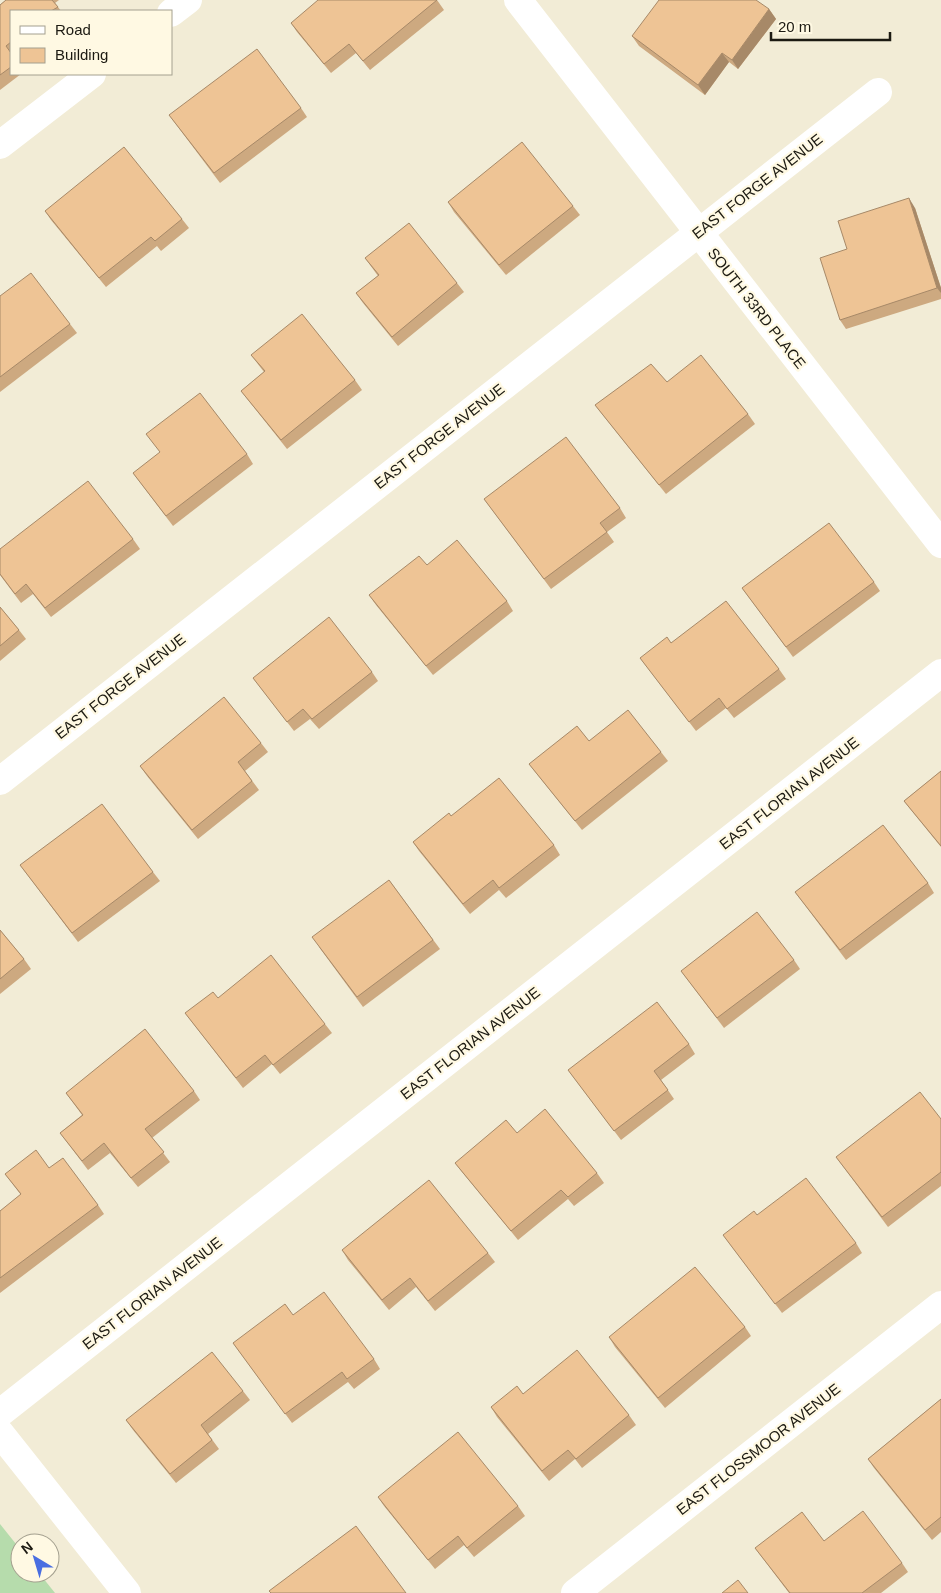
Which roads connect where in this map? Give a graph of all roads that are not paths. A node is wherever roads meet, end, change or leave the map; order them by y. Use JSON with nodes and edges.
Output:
{"nodes":[{"id":1,"x":188,"y":0,"type":"edge"},
{"id":2,"x":518,"y":0,"type":"edge"},
{"id":3,"x":172,"y":12,"type":"edge"},
{"id":4,"x":91,"y":75,"type":"edge"},
{"id":5,"x":878,"y":92,"type":"dead end"},
{"id":6,"x":0,"y":145,"type":"edge"},
{"id":7,"x":698,"y":232,"type":"junction"},
{"id":8,"x":941,"y":544,"type":"edge"},
{"id":9,"x":941,"y":673,"type":"edge"},
{"id":10,"x":0,"y":781,"type":"edge"},
{"id":11,"x":941,"y":1305,"type":"edge"},
{"id":12,"x":0,"y":1413,"type":"edge"},
{"id":13,"x":0,"y":1433,"type":"edge"},
{"id":14,"x":127,"y":1593,"type":"edge"},
{"id":15,"x":575,"y":1593,"type":"edge"}],
"edges":[{"from":1,"to":3,"type":"street"},
{"from":2,"to":7,"type":"street","name":"SOUTH 33RD PLACE"},
{"from":4,"to":6,"type":"street"},
{"from":5,"to":7,"type":"street","name":"EAST FORGE AVENUE"},
{"from":7,"to":8,"type":"street","name":"SOUTH 33RD PLACE"},
{"from":7,"to":10,"type":"street","name":"EAST FORGE AVENUE"},
{"from":9,"to":12,"type":"street","name":"EAST FLORIAN AVENUE"},
{"from":11,"to":15,"type":"street","name":"EAST FLOSSMOOR AVENUE"},
{"from":13,"to":14,"type":"street"}]}
